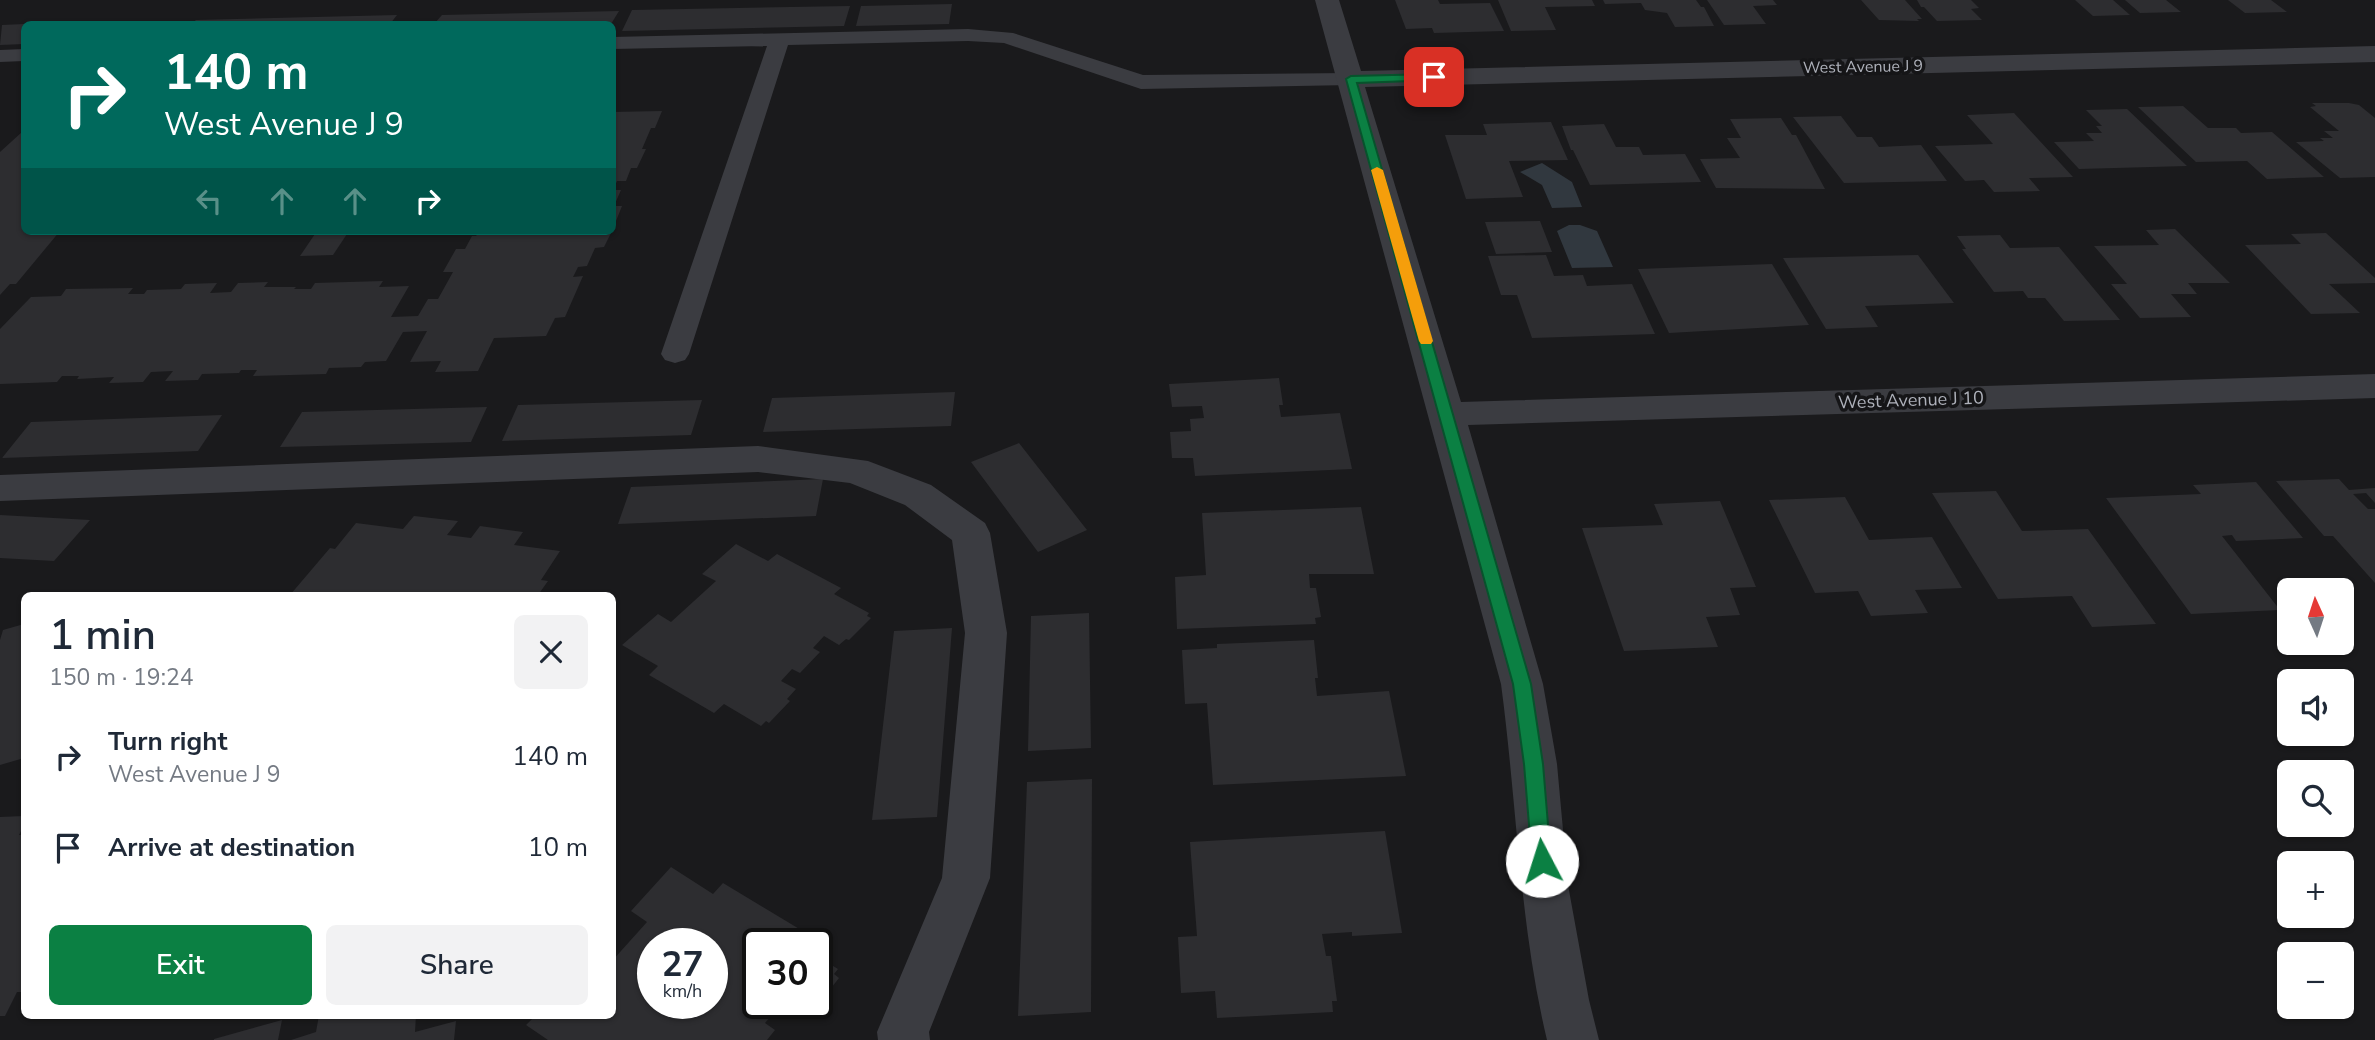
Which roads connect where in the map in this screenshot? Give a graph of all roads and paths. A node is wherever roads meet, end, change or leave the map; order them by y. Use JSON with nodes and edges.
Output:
{"nodes":[{"id":1,"x":1326,"y":0,"type":"edge"},
{"id":2,"x":780,"y":39,"type":"junction"},
{"id":3,"x":616,"y":43,"type":"edge"},
{"id":4,"x":2375,"y":54,"type":"edge"},
{"id":5,"x":21,"y":55,"type":"edge"},
{"id":6,"x":0,"y":57,"type":"edge"},
{"id":7,"x":1351,"y":79,"type":"junction"},
{"id":8,"x":675,"y":354,"type":"dead end"},
{"id":9,"x":2375,"y":386,"type":"edge"},
{"id":10,"x":1447,"y":414,"type":"junction"},
{"id":11,"x":0,"y":488,"type":"edge"},
{"id":12,"x":904,"y":1040,"type":"edge"},
{"id":13,"x":1573,"y":1040,"type":"edge"}],
"edges":[{"from":1,"to":7,"type":"street"},
{"from":2,"to":3,"type":"lane"},
{"from":2,"to":7,"type":"lane"},
{"from":2,"to":8,"type":"lane"},
{"from":4,"to":7,"type":"street","name":"West Avenue J 9"},
{"from":5,"to":6,"type":"lane"},
{"from":7,"to":10,"type":"street"},
{"from":9,"to":10,"type":"street","name":"West Avenue J 10"},
{"from":10,"to":13,"type":"street"},
{"from":11,"to":12,"type":"street"}]}
